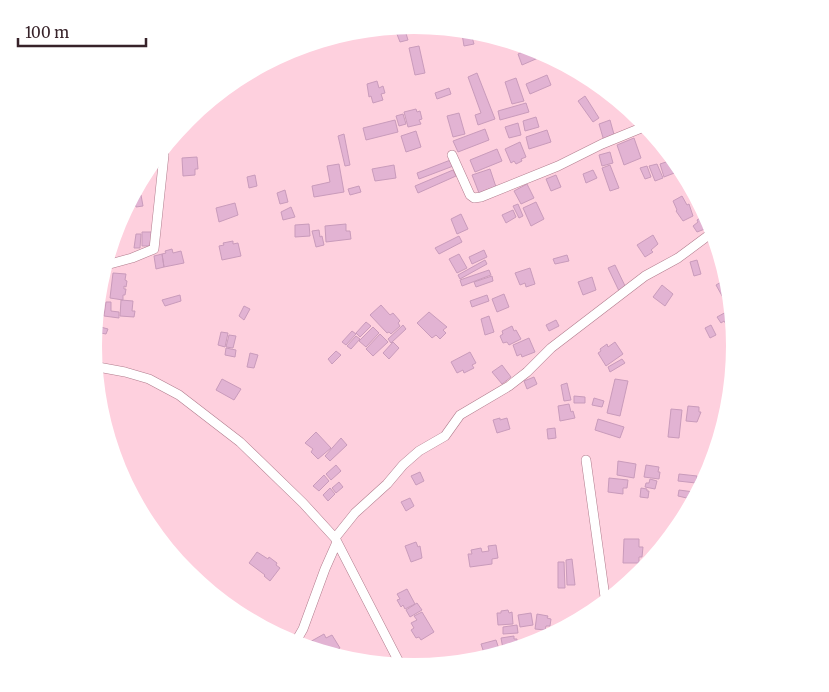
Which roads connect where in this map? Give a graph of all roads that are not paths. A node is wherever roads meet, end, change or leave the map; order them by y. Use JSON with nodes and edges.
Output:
{"nodes":[{"id":1,"x":639,"y":129,"type":"edge"},
{"id":2,"x":452,"y":155,"type":"dead end"},
{"id":3,"x":163,"y":161,"type":"edge"},
{"id":4,"x":707,"y":237,"type":"edge"},
{"id":5,"x":114,"y":263,"type":"edge"},
{"id":6,"x":103,"y":367,"type":"edge"},
{"id":7,"x":586,"y":460,"type":"dead end"},
{"id":8,"x":336,"y":540,"type":"junction"},
{"id":9,"x":604,"y":594,"type":"edge"},
{"id":10,"x":299,"y":636,"type":"edge"},
{"id":11,"x":397,"y":658,"type":"edge"}],
"edges":[{"from":1,"to":2,"type":"street"},
{"from":3,"to":5,"type":"street"},
{"from":4,"to":8,"type":"street"},
{"from":6,"to":8,"type":"street"},
{"from":7,"to":9,"type":"street"},
{"from":8,"to":10,"type":"street"},
{"from":8,"to":11,"type":"street"}]}
